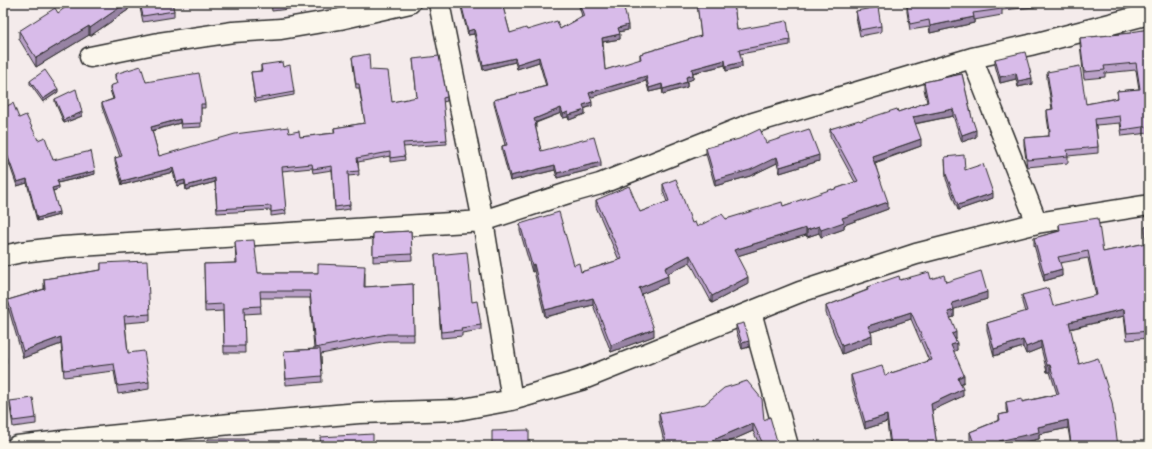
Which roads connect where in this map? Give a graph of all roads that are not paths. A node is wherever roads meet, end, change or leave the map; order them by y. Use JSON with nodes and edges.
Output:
{"nodes":[{"id":1,"x":410,"y":3,"type":"edge"},
{"id":2,"x":439,"y":3,"type":"edge"},
{"id":3,"x":1149,"y":14,"type":"edge"},
{"id":4,"x":90,"y":57,"type":"dead end"},
{"id":5,"x":972,"y":58,"type":"junction"},
{"id":6,"x":1149,"y":204,"type":"edge"},
{"id":7,"x":483,"y":221,"type":"junction"},
{"id":8,"x":1037,"y":224,"type":"junction"},
{"id":9,"x":3,"y":256,"type":"edge"},
{"id":10,"x":751,"y":312,"type":"junction"},
{"id":11,"x":512,"y":400,"type":"junction"},
{"id":12,"x":17,"y":446,"type":"edge"},
{"id":13,"x":788,"y":446,"type":"edge"}],
"edges":[{"from":1,"to":4,"type":"street"},
{"from":2,"to":7,"type":"street"},
{"from":3,"to":5,"type":"street"},
{"from":5,"to":7,"type":"street"},
{"from":5,"to":8,"type":"street"},
{"from":6,"to":8,"type":"street"},
{"from":7,"to":9,"type":"street"},
{"from":7,"to":11,"type":"street"},
{"from":8,"to":10,"type":"street"},
{"from":10,"to":11,"type":"street"},
{"from":10,"to":13,"type":"street"},
{"from":11,"to":12,"type":"street"}]}
